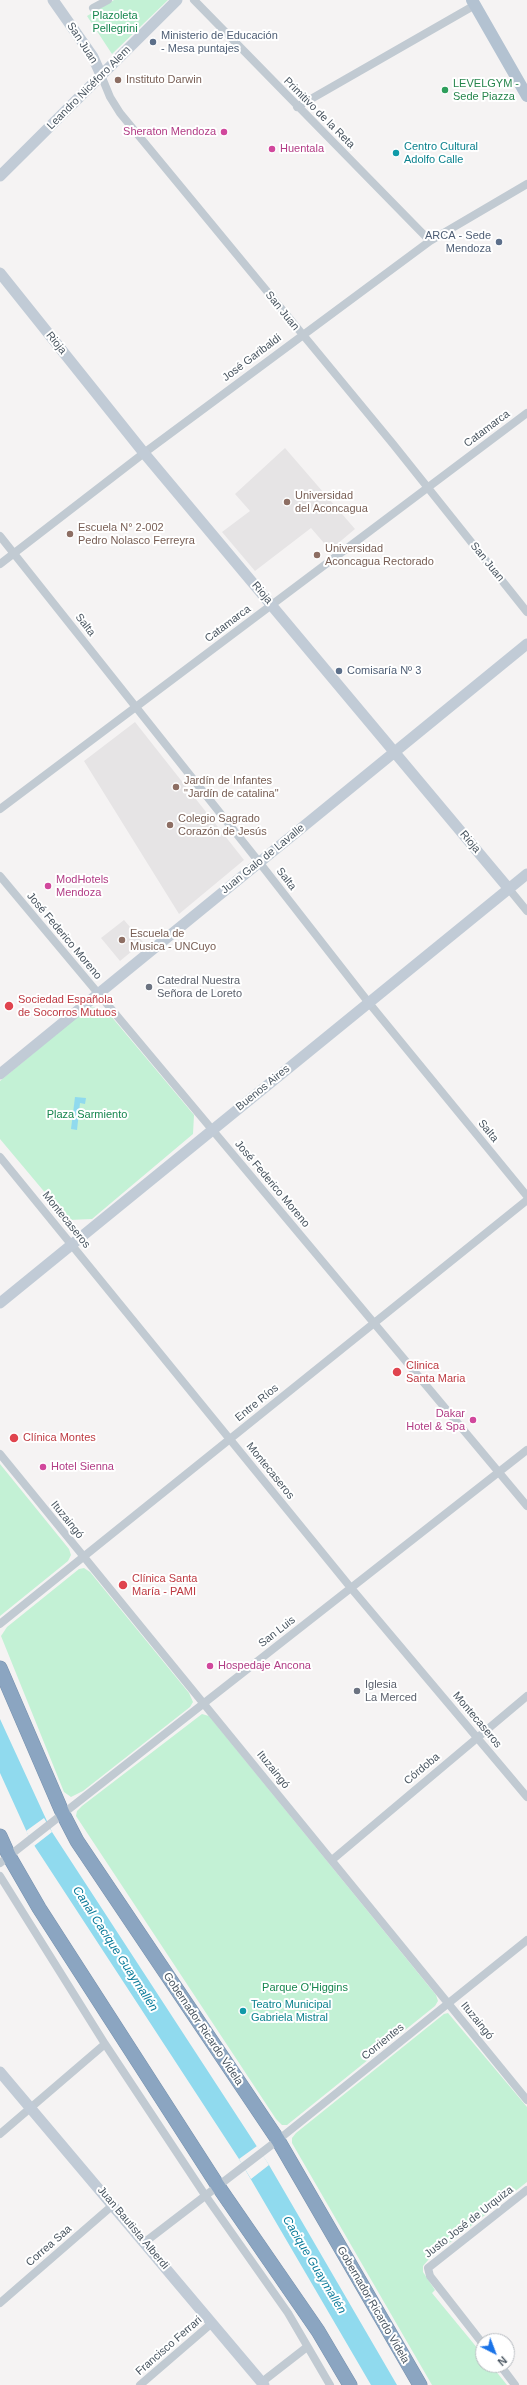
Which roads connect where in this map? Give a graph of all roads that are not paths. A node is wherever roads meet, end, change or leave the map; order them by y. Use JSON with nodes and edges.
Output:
{"nodes":[{"id":1,"x":53,"y":0,"type":"edge"},
{"id":2,"x":108,"y":0,"type":"edge"},
{"id":3,"x":177,"y":0,"type":"edge"},
{"id":4,"x":194,"y":0,"type":"edge"},
{"id":5,"x":477,"y":2,"type":"edge"},
{"id":6,"x":93,"y":8,"type":"dead end"},
{"id":7,"x":101,"y":76,"type":"junction"},
{"id":8,"x":527,"y":96,"type":"edge"},
{"id":9,"x":297,"y":107,"type":"junction"},
{"id":10,"x":0,"y":176,"type":"edge"},
{"id":11,"x":527,"y":184,"type":"edge"},
{"id":12,"x":430,"y":241,"type":"junction"},
{"id":13,"x":0,"y":273,"type":"edge"},
{"id":14,"x":302,"y":335,"type":"junction"},
{"id":15,"x":527,"y":413,"type":"edge"},
{"id":16,"x":144,"y":453,"type":"junction"},
{"id":17,"x":428,"y":488,"type":"junction"},
{"id":18,"x":0,"y":536,"type":"edge"},
{"id":19,"x":14,"y":553,"type":"junction"},
{"id":20,"x":0,"y":564,"type":"edge"},
{"id":21,"x":272,"y":605,"type":"junction"},
{"id":22,"x":527,"y":612,"type":"edge"},
{"id":23,"x":527,"y":644,"type":"edge"},
{"id":24,"x":135,"y":706,"type":"junction"},
{"id":25,"x":394,"y":752,"type":"junction"},
{"id":26,"x":0,"y":808,"type":"edge"},
{"id":27,"x":259,"y":862,"type":"junction"},
{"id":28,"x":527,"y":874,"type":"edge"},
{"id":29,"x":0,"y":876,"type":"edge"},
{"id":30,"x":509,"y":889,"type":"junction"},
{"id":31,"x":527,"y":911,"type":"edge"},
{"id":32,"x":98,"y":994,"type":"junction"},
{"id":33,"x":369,"y":1003,"type":"junction"},
{"id":34,"x":0,"y":1074,"type":"edge"},
{"id":35,"x":212,"y":1130,"type":"junction"},
{"id":36,"x":0,"y":1157,"type":"edge"},
{"id":37,"x":527,"y":1196,"type":"edge"},
{"id":38,"x":527,"y":1200,"type":"edge"},
{"id":39,"x":72,"y":1244,"type":"junction"},
{"id":40,"x":0,"y":1303,"type":"edge"},
{"id":41,"x":375,"y":1324,"type":"junction"},
{"id":42,"x":230,"y":1439,"type":"junction"},
{"id":43,"x":527,"y":1450,"type":"edge"},
{"id":44,"x":0,"y":1454,"type":"edge"},
{"id":45,"x":499,"y":1473,"type":"junction"},
{"id":46,"x":527,"y":1506,"type":"edge"},
{"id":47,"x":83,"y":1557,"type":"junction"},
{"id":48,"x":351,"y":1588,"type":"junction"},
{"id":49,"x":0,"y":1624,"type":"edge"},
{"id":50,"x":0,"y":1668,"type":"edge"},
{"id":51,"x":527,"y":1696,"type":"edge"},
{"id":52,"x":204,"y":1703,"type":"junction"},
{"id":53,"x":477,"y":1737,"type":"junction"},
{"id":54,"x":527,"y":1797,"type":"edge"},
{"id":55,"x":63,"y":1814,"type":"junction"},
{"id":56,"x":0,"y":1836,"type":"edge"},
{"id":57,"x":4,"y":1860,"type":"edge"},
{"id":58,"x":332,"y":1860,"type":"junction"},
{"id":59,"x":0,"y":1876,"type":"edge"},
{"id":60,"x":527,"y":1940,"type":"edge"},
{"id":61,"x":448,"y":2003,"type":"junction"},
{"id":62,"x":105,"y":2044,"type":"junction"},
{"id":63,"x":0,"y":2072,"type":"edge"},
{"id":64,"x":527,"y":2100,"type":"edge"},
{"id":65,"x":30,"y":2108,"type":"junction"},
{"id":66,"x":0,"y":2134,"type":"edge"},
{"id":67,"x":278,"y":2140,"type":"junction"},
{"id":68,"x":218,"y":2186,"type":"junction"},
{"id":69,"x":527,"y":2190,"type":"edge"},
{"id":70,"x":205,"y":2196,"type":"junction"},
{"id":71,"x":113,"y":2205,"type":"junction"},
{"id":72,"x":145,"y":2242,"type":"junction"},
{"id":73,"x":0,"y":2303,"type":"edge"},
{"id":74,"x":212,"y":2323,"type":"junction"},
{"id":75,"x":475,"y":2334,"type":"edge"},
{"id":76,"x":307,"y":2347,"type":"junction"},
{"id":77,"x":506,"y":2373,"type":"edge"},
{"id":78,"x":263,"y":2383,"type":"edge"},
{"id":79,"x":140,"y":2385,"type":"edge"},
{"id":80,"x":330,"y":2385,"type":"edge"},
{"id":81,"x":350,"y":2385,"type":"edge"},
{"id":82,"x":420,"y":2385,"type":"edge"},
{"id":83,"x":515,"y":2385,"type":"edge"}],
"edges":[{"from":1,"to":7,"type":"street","name":"San Juan"},
{"from":2,"to":6,"type":"street"},
{"from":3,"to":7,"type":"street","name":"Leandro Nicéforo Alem"},
{"from":4,"to":9,"type":"street","name":"Primitivo de la Reta"},
{"from":5,"to":8,"type":"main road"},
{"from":5,"to":9,"type":"street"},
{"from":7,"to":10,"type":"street","name":"Leandro Nicéforo Alem"},
{"from":7,"to":14,"type":"street","name":"San Juan"},
{"from":9,"to":12,"type":"street","name":"Primitivo de la Reta"},
{"from":11,"to":12,"type":"street","name":"José Garibaldi"},
{"from":12,"to":14,"type":"street","name":"José Garibaldi"},
{"from":13,"to":16,"type":"street","name":"Rioja"},
{"from":14,"to":16,"type":"street","name":"José Garibaldi"},
{"from":14,"to":17,"type":"street","name":"San Juan"},
{"from":15,"to":17,"type":"street","name":"Catamarca"},
{"from":16,"to":19,"type":"street","name":"José Garibaldi"},
{"from":16,"to":21,"type":"street","name":"Rioja"},
{"from":17,"to":21,"type":"street","name":"Catamarca"},
{"from":17,"to":22,"type":"street","name":"San Juan"},
{"from":18,"to":19,"type":"street","name":"Salta"},
{"from":19,"to":20,"type":"street","name":"José Garibaldi"},
{"from":19,"to":24,"type":"street","name":"Salta"},
{"from":21,"to":24,"type":"street","name":"Catamarca"},
{"from":21,"to":25,"type":"street","name":"Rioja"},
{"from":23,"to":25,"type":"street","name":"Juan Galo de Lavalle"},
{"from":24,"to":26,"type":"street","name":"Catamarca"},
{"from":24,"to":27,"type":"street","name":"Salta"},
{"from":25,"to":27,"type":"street","name":"Juan Galo de Lavalle"},
{"from":25,"to":30,"type":"street","name":"Rioja"},
{"from":27,"to":32,"type":"street","name":"Juan Galo de Lavalle"},
{"from":27,"to":33,"type":"street","name":"Salta"},
{"from":28,"to":30,"type":"street","name":"Buenos Aires"},
{"from":29,"to":32,"type":"street","name":"José Federico Moreno"},
{"from":30,"to":31,"type":"street","name":"Rioja"},
{"from":30,"to":33,"type":"street","name":"Buenos Aires"},
{"from":32,"to":34,"type":"street","name":"Juan Galo de Lavalle"},
{"from":32,"to":35,"type":"street","name":"José Federico Moreno"},
{"from":33,"to":35,"type":"street","name":"Buenos Aires"},
{"from":33,"to":37,"type":"street","name":"Salta"},
{"from":35,"to":39,"type":"street","name":"Buenos Aires"},
{"from":35,"to":41,"type":"street","name":"José Federico Moreno"},
{"from":36,"to":39,"type":"street","name":"Montecaseros"},
{"from":38,"to":41,"type":"street","name":"Entre Ríos"},
{"from":39,"to":40,"type":"street","name":"Buenos Aires"},
{"from":39,"to":42,"type":"street","name":"Montecaseros"},
{"from":41,"to":42,"type":"street","name":"Entre Ríos"},
{"from":41,"to":45,"type":"street","name":"José Federico Moreno"},
{"from":42,"to":47,"type":"street","name":"Entre Ríos"},
{"from":42,"to":48,"type":"street","name":"Montecaseros"},
{"from":43,"to":45,"type":"street","name":"San Luis"},
{"from":44,"to":47,"type":"street","name":"Ituzaingó"},
{"from":45,"to":46,"type":"street","name":"José Federico Moreno"},
{"from":45,"to":48,"type":"street","name":"San Luis"},
{"from":47,"to":49,"type":"street","name":"Entre Ríos"},
{"from":47,"to":52,"type":"street","name":"Ituzaingó"},
{"from":48,"to":52,"type":"street","name":"San Luis"},
{"from":48,"to":53,"type":"street","name":"Montecaseros"},
{"from":50,"to":55,"type":"highway","name":"Gobernador Ricardo Videla"},
{"from":51,"to":53,"type":"street","name":"Córdoba"},
{"from":52,"to":55,"type":"street","name":"San Luis"},
{"from":52,"to":58,"type":"street","name":"Ituzaingó"},
{"from":53,"to":54,"type":"street","name":"Montecaseros"},
{"from":53,"to":58,"type":"street","name":"Córdoba"},
{"from":55,"to":57,"type":"street","name":"San Luis"},
{"from":55,"to":67,"type":"highway","name":"Gobernador Ricardo Videla"},
{"from":56,"to":57,"type":"highway"},
{"from":57,"to":68,"type":"highway"},
{"from":58,"to":61,"type":"street","name":"Ituzaingó"},
{"from":59,"to":62,"type":"street"},
{"from":60,"to":61,"type":"street","name":"Corrientes"},
{"from":61,"to":64,"type":"street","name":"Ituzaingó"},
{"from":61,"to":67,"type":"street","name":"Corrientes"},
{"from":62,"to":65,"type":"street"},
{"from":62,"to":70,"type":"street"},
{"from":63,"to":65,"type":"street","name":"Juan Bautista Alberdi"},
{"from":65,"to":66,"type":"street"},
{"from":65,"to":71,"type":"street","name":"Juan Bautista Alberdi"},
{"from":67,"to":68,"type":"street","name":"Corrientes"},
{"from":67,"to":82,"type":"highway","name":"Gobernador Ricardo Videla"},
{"from":68,"to":70,"type":"street"},
{"from":68,"to":81,"type":"highway"},
{"from":69,"to":75,"type":"street","name":"Justo José de Urquiza"},
{"from":70,"to":72,"type":"street"},
{"from":70,"to":76,"type":"street"},
{"from":71,"to":72,"type":"street","name":"Juan Bautista Alberdi"},
{"from":71,"to":73,"type":"street","name":"Correa Saa"},
{"from":72,"to":74,"type":"street","name":"Juan Bautista Alberdi"},
{"from":74,"to":78,"type":"street","name":"Juan Bautista Alberdi"},
{"from":74,"to":79,"type":"street","name":"Francisco Ferrari"},
{"from":76,"to":78,"type":"street"},
{"from":76,"to":80,"type":"street"},
{"from":77,"to":83,"type":"street"}]}
